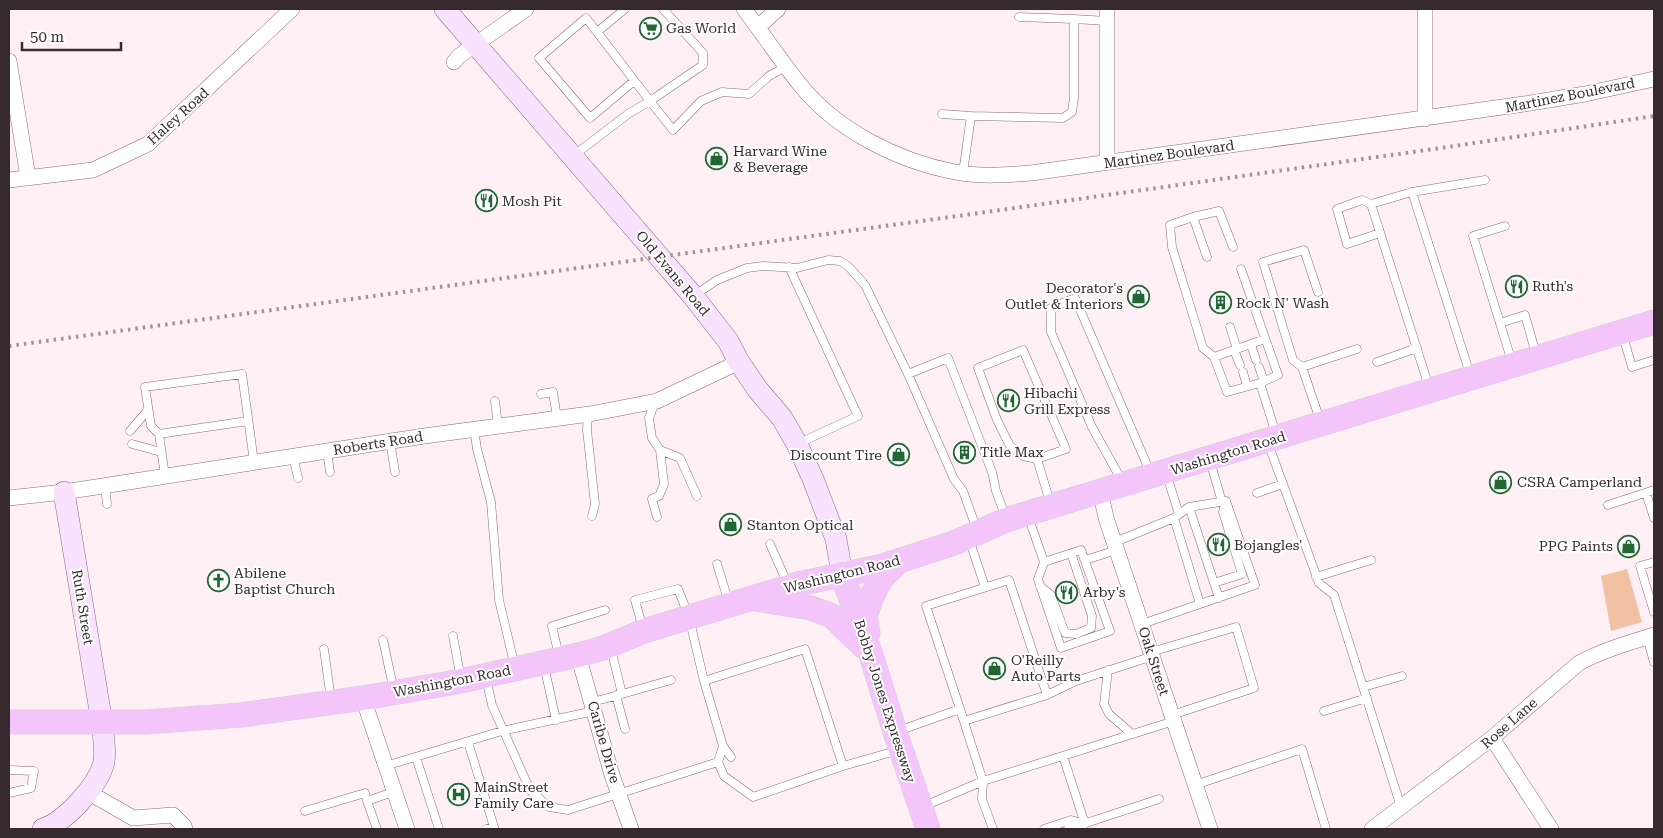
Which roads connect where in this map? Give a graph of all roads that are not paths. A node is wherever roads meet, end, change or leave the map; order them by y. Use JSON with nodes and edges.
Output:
{"nodes":[{"id":1,"x":292,"y":9,"type":"edge"},
{"id":2,"x":445,"y":9,"type":"edge"},
{"id":3,"x":526,"y":9,"type":"edge"},
{"id":4,"x":625,"y":9,"type":"edge"},
{"id":5,"x":663,"y":9,"type":"edge"},
{"id":6,"x":744,"y":9,"type":"edge"},
{"id":7,"x":778,"y":9,"type":"edge"},
{"id":8,"x":1425,"y":9,"type":"edge"},
{"id":9,"x":1107,"y":15,"type":"edge"},
{"id":10,"x":1020,"y":17,"type":"dead end"},
{"id":11,"x":1074,"y":19,"type":"junction"},
{"id":12,"x":758,"y":26,"type":"junction"},
{"id":13,"x":598,"y":32,"type":"junction"},
{"id":14,"x":476,"y":44,"type":"junction"},
{"id":15,"x":9,"y":61,"type":"edge"},
{"id":16,"x":454,"y":62,"type":"dead end"},
{"id":17,"x":787,"y":66,"type":"junction"},
{"id":18,"x":1654,"y":79,"type":"edge"},
{"id":19,"x":634,"y":81,"type":"junction"},
{"id":20,"x":650,"y":101,"type":"junction"},
{"id":21,"x":942,"y":114,"type":"dead end"},
{"id":22,"x":971,"y":116,"type":"junction"},
{"id":23,"x":1425,"y":119,"type":"junction"},
{"id":24,"x":573,"y":156,"type":"junction"},
{"id":25,"x":1107,"y":162,"type":"junction"},
{"id":26,"x":963,"y":173,"type":"junction"},
{"id":27,"x":28,"y":177,"type":"junction"},
{"id":28,"x":9,"y":180,"type":"edge"},
{"id":29,"x":1485,"y":180,"type":"dead end"},
{"id":30,"x":1412,"y":192,"type":"junction"},
{"id":31,"x":1371,"y":204,"type":"junction"},
{"id":32,"x":1194,"y":217,"type":"junction"},
{"id":33,"x":1505,"y":226,"type":"dead end"},
{"id":34,"x":1380,"y":232,"type":"junction"},
{"id":35,"x":1233,"y":247,"type":"dead end"},
{"id":36,"x":1207,"y":257,"type":"dead end"},
{"id":37,"x":789,"y":268,"type":"junction"},
{"id":38,"x":1241,"y":270,"type":"dead end"},
{"id":39,"x":1318,"y":292,"type":"dead end"},
{"id":40,"x":693,"y":296,"type":"junction"},
{"id":41,"x":1654,"y":322,"type":"edge"},
{"id":42,"x":1500,"y":323,"type":"junction"},
{"id":43,"x":1230,"y":327,"type":"dead end"},
{"id":44,"x":1622,"y":333,"type":"junction"},
{"id":45,"x":1265,"y":339,"type":"junction"},
{"id":46,"x":1251,"y":345,"type":"junction"},
{"id":47,"x":1417,"y":348,"type":"junction"},
{"id":48,"x":1357,"y":349,"type":"dead end"},
{"id":49,"x":1236,"y":350,"type":"junction"},
{"id":50,"x":1214,"y":357,"type":"junction"},
{"id":51,"x":1538,"y":359,"type":"junction"},
{"id":52,"x":1654,"y":360,"type":"edge"},
{"id":53,"x":739,"y":362,"type":"junction"},
{"id":54,"x":1377,"y":362,"type":"dead end"},
{"id":55,"x":1513,"y":366,"type":"junction"},
{"id":56,"x":1302,"y":367,"type":"junction"},
{"id":57,"x":908,"y":374,"type":"junction"},
{"id":58,"x":1471,"y":379,"type":"junction"},
{"id":59,"x":1262,"y":382,"type":"junction"},
{"id":60,"x":1247,"y":386,"type":"junction"},
{"id":61,"x":1430,"y":391,"type":"junction"},
{"id":62,"x":541,"y":394,"type":"dead end"},
{"id":63,"x":495,"y":401,"type":"dead end"},
{"id":64,"x":655,"y":402,"type":"junction"},
{"id":65,"x":148,"y":410,"type":"junction"},
{"id":66,"x":588,"y":414,"type":"junction"},
{"id":67,"x":557,"y":418,"type":"junction"},
{"id":68,"x":248,"y":421,"type":"junction"},
{"id":69,"x":1321,"y":424,"type":"junction"},
{"id":70,"x":498,"y":426,"type":"junction"},
{"id":71,"x":474,"y":429,"type":"junction"},
{"id":72,"x":130,"y":432,"type":"dead end"},
{"id":73,"x":159,"y":434,"type":"junction"},
{"id":74,"x":1272,"y":439,"type":"junction"},
{"id":75,"x":390,"y":441,"type":"junction"},
{"id":76,"x":132,"y":444,"type":"dead end"},
{"id":77,"x":797,"y":444,"type":"junction"},
{"id":78,"x":660,"y":450,"type":"junction"},
{"id":79,"x":327,"y":451,"type":"junction"},
{"id":80,"x":161,"y":452,"type":"junction"},
{"id":81,"x":293,"y":456,"type":"junction"},
{"id":82,"x":1210,"y":458,"type":"junction"},
{"id":83,"x":1037,"y":459,"type":"junction"},
{"id":84,"x":254,"y":462,"type":"junction"},
{"id":85,"x":330,"y":472,"type":"dead end"},
{"id":86,"x":395,"y":472,"type":"dead end"},
{"id":87,"x":1159,"y":474,"type":"junction"},
{"id":88,"x":165,"y":476,"type":"junction"},
{"id":89,"x":298,"y":478,"type":"dead end"},
{"id":90,"x":1283,"y":484,"type":"junction"},
{"id":91,"x":1125,"y":485,"type":"junction"},
{"id":92,"x":105,"y":486,"type":"junction"},
{"id":93,"x":64,"y":492,"type":"junction"},
{"id":94,"x":1100,"y":492,"type":"junction"},
{"id":95,"x":1650,"y":492,"type":"edge"},
{"id":96,"x":1257,"y":493,"type":"dead end"},
{"id":97,"x":697,"y":496,"type":"dead end"},
{"id":98,"x":9,"y":498,"type":"edge"},
{"id":99,"x":1224,"y":502,"type":"junction"},
{"id":100,"x":107,"y":504,"type":"dead end"},
{"id":101,"x":1608,"y":505,"type":"dead end"},
{"id":102,"x":1052,"y":506,"type":"junction"},
{"id":103,"x":1190,"y":507,"type":"junction"},
{"id":104,"x":592,"y":516,"type":"dead end"},
{"id":105,"x":657,"y":516,"type":"dead end"},
{"id":106,"x":1177,"y":516,"type":"junction"},
{"id":107,"x":1017,"y":517,"type":"junction"},
{"id":108,"x":1654,"y":518,"type":"edge"},
{"id":109,"x":973,"y":534,"type":"junction"},
{"id":110,"x":770,"y":544,"type":"dead end"},
{"id":111,"x":1116,"y":546,"type":"junction"},
{"id":112,"x":1071,"y":553,"type":"junction"},
{"id":113,"x":1085,"y":560,"type":"junction"},
{"id":114,"x":1371,"y":560,"type":"dead end"},
{"id":115,"x":899,"y":561,"type":"junction"},
{"id":116,"x":1044,"y":562,"type":"junction"},
{"id":117,"x":1654,"y":562,"type":"edge"},
{"id":118,"x":717,"y":564,"type":"dead end"},
{"id":119,"x":842,"y":574,"type":"junction"},
{"id":120,"x":1316,"y":577,"type":"junction"},
{"id":121,"x":1214,"y":583,"type":"junction"},
{"id":122,"x":1040,"y":585,"type":"junction"},
{"id":123,"x":789,"y":586,"type":"junction"},
{"id":124,"x":985,"y":587,"type":"junction"},
{"id":125,"x":1218,"y":598,"type":"junction"},
{"id":126,"x":740,"y":601,"type":"junction"},
{"id":127,"x":1200,"y":604,"type":"junction"},
{"id":128,"x":605,"y":610,"type":"dead end"},
{"id":129,"x":1654,"y":612,"type":"edge"},
{"id":130,"x":689,"y":617,"type":"junction"},
{"id":131,"x":1142,"y":624,"type":"junction"},
{"id":132,"x":644,"y":631,"type":"junction"},
{"id":133,"x":453,"y":636,"type":"dead end"},
{"id":134,"x":1650,"y":636,"type":"edge"},
{"id":135,"x":383,"y":640,"type":"dead end"},
{"id":136,"x":610,"y":645,"type":"junction"},
{"id":137,"x":324,"y":650,"type":"dead end"},
{"id":138,"x":1152,"y":654,"type":"junction"},
{"id":139,"x":872,"y":655,"type":"junction"},
{"id":140,"x":561,"y":659,"type":"junction"},
{"id":141,"x":1654,"y":662,"type":"edge"},
{"id":142,"x":515,"y":669,"type":"junction"},
{"id":143,"x":1108,"y":670,"type":"junction"},
{"id":144,"x":485,"y":676,"type":"junction"},
{"id":145,"x":1402,"y":676,"type":"dead end"},
{"id":146,"x":671,"y":680,"type":"dead end"},
{"id":147,"x":461,"y":681,"type":"junction"},
{"id":148,"x":704,"y":681,"type":"junction"},
{"id":149,"x":1363,"y":687,"type":"junction"},
{"id":150,"x":394,"y":693,"type":"junction"},
{"id":151,"x":619,"y":694,"type":"junction"},
{"id":152,"x":1047,"y":695,"type":"junction"},
{"id":153,"x":363,"y":698,"type":"junction"},
{"id":154,"x":1366,"y":698,"type":"junction"},
{"id":155,"x":332,"y":702,"type":"junction"},
{"id":156,"x":593,"y":706,"type":"junction"},
{"id":157,"x":960,"y":709,"type":"junction"},
{"id":158,"x":1324,"y":711,"type":"dead end"},
{"id":159,"x":1173,"y":718,"type":"junction"},
{"id":160,"x":556,"y":720,"type":"junction"},
{"id":161,"x":964,"y":721,"type":"junction"},
{"id":162,"x":9,"y":722,"type":"edge"},
{"id":163,"x":102,"y":723,"type":"junction"},
{"id":164,"x":625,"y":729,"type":"dead end"},
{"id":165,"x":502,"y":732,"type":"junction"},
{"id":166,"x":1132,"y":734,"type":"junction"},
{"id":167,"x":1492,"y":738,"type":"junction"},
{"id":168,"x":898,"y":741,"type":"junction"},
{"id":169,"x":468,"y":742,"type":"junction"},
{"id":170,"x":723,"y":746,"type":"junction"},
{"id":171,"x":1063,"y":756,"type":"junction"},
{"id":172,"x":416,"y":757,"type":"junction"},
{"id":173,"x":731,"y":757,"type":"dead end"},
{"id":174,"x":718,"y":762,"type":"junction"},
{"id":175,"x":385,"y":766,"type":"junction"},
{"id":176,"x":843,"y":766,"type":"junction"},
{"id":177,"x":9,"y":770,"type":"edge"},
{"id":178,"x":736,"y":774,"type":"dead end"},
{"id":179,"x":983,"y":781,"type":"junction"},
{"id":180,"x":1196,"y":785,"type":"junction"},
{"id":181,"x":739,"y":786,"type":"junction"},
{"id":182,"x":88,"y":792,"type":"junction"},
{"id":183,"x":393,"y":792,"type":"junction"},
{"id":184,"x":9,"y":793,"type":"edge"},
{"id":185,"x":619,"y":794,"type":"junction"},
{"id":186,"x":367,"y":800,"type":"junction"},
{"id":187,"x":1159,"y":800,"type":"dead end"},
{"id":188,"x":1401,"y":807,"type":"junction"},
{"id":189,"x":305,"y":811,"type":"dead end"},
{"id":190,"x":924,"y":818,"type":"edge"},
{"id":191,"x":1085,"y":824,"type":"junction"},
{"id":192,"x":43,"y":829,"type":"edge"},
{"id":193,"x":185,"y":829,"type":"edge"},
{"id":194,"x":377,"y":829,"type":"edge"},
{"id":195,"x":406,"y":829,"type":"edge"},
{"id":196,"x":439,"y":829,"type":"edge"},
{"id":197,"x":486,"y":829,"type":"edge"},
{"id":198,"x":631,"y":829,"type":"edge"},
{"id":199,"x":993,"y":829,"type":"edge"},
{"id":200,"x":1044,"y":829,"type":"edge"},
{"id":201,"x":1068,"y":829,"type":"edge"},
{"id":202,"x":1210,"y":829,"type":"edge"},
{"id":203,"x":1326,"y":829,"type":"edge"},
{"id":204,"x":1372,"y":829,"type":"edge"},
{"id":205,"x":1551,"y":829,"type":"edge"}],
"edges":[{"from":1,"to":27,"type":"street","name":"Haley Road"},
{"from":2,"to":14,"type":"street","name":"Old Evans Road"},
{"from":3,"to":14,"type":"street"},
{"from":4,"to":13,"type":"lane"},
{"from":5,"to":20,"type":"lane"},
{"from":6,"to":12,"type":"street","name":"Martinez Boulevard"},
{"from":7,"to":12,"type":"street"},
{"from":8,"to":23,"type":"street"},
{"from":9,"to":11,"type":"lane"},
{"from":9,"to":25,"type":"street"},
{"from":10,"to":11,"type":"lane"},
{"from":11,"to":22,"type":"lane"},
{"from":12,"to":17,"type":"street","name":"Martinez Boulevard"},
{"from":13,"to":19,"type":"lane"},
{"from":13,"to":19,"type":"lane"},
{"from":14,"to":16,"type":"street"},
{"from":14,"to":24,"type":"street","name":"Old Evans Road"},
{"from":15,"to":27,"type":"street"},
{"from":17,"to":20,"type":"lane"},
{"from":17,"to":26,"type":"street","name":"Martinez Boulevard"},
{"from":18,"to":23,"type":"street","name":"Martinez Boulevard"},
{"from":19,"to":20,"type":"lane"},
{"from":20,"to":24,"type":"lane"},
{"from":21,"to":22,"type":"lane"},
{"from":22,"to":26,"type":"lane"},
{"from":23,"to":25,"type":"street","name":"Martinez Boulevard"},
{"from":24,"to":40,"type":"street","name":"Old Evans Road"},
{"from":25,"to":26,"type":"street","name":"Martinez Boulevard"},
{"from":27,"to":28,"type":"street","name":"Haley Road"},
{"from":29,"to":30,"type":"lane"},
{"from":30,"to":31,"type":"lane"},
{"from":30,"to":58,"type":"lane"},
{"from":31,"to":34,"type":"lane"},
{"from":31,"to":34,"type":"lane"},
{"from":32,"to":35,"type":"lane"},
{"from":32,"to":36,"type":"lane"},
{"from":32,"to":50,"type":"lane"},
{"from":33,"to":42,"type":"lane"},
{"from":34,"to":47,"type":"lane"},
{"from":37,"to":40,"type":"lane"},
{"from":37,"to":57,"type":"lane"},
{"from":37,"to":77,"type":"lane"},
{"from":38,"to":45,"type":"lane"},
{"from":39,"to":56,"type":"lane"},
{"from":40,"to":53,"type":"street","name":"Old Evans Road"},
{"from":41,"to":44,"type":"main road","name":"Washington Road"},
{"from":42,"to":51,"type":"lane"},
{"from":42,"to":55,"type":"lane"},
{"from":43,"to":49,"type":"lane"},
{"from":44,"to":51,"type":"main road","name":"Washington Road"},
{"from":44,"to":52,"type":"lane"},
{"from":45,"to":46,"type":"lane"},
{"from":45,"to":59,"type":"lane"},
{"from":46,"to":49,"type":"lane"},
{"from":46,"to":59,"type":"lane"},
{"from":47,"to":54,"type":"lane"},
{"from":47,"to":61,"type":"lane"},
{"from":48,"to":56,"type":"lane"},
{"from":49,"to":50,"type":"lane"},
{"from":49,"to":60,"type":"lane"},
{"from":50,"to":60,"type":"lane"},
{"from":51,"to":55,"type":"main road","name":"Washington Road"},
{"from":53,"to":64,"type":"street","name":"Roberts Road"},
{"from":53,"to":77,"type":"street","name":"Old Evans Road"},
{"from":55,"to":58,"type":"main road","name":"Washington Road"},
{"from":56,"to":69,"type":"lane"},
{"from":57,"to":107,"type":"lane"},
{"from":57,"to":109,"type":"lane"},
{"from":58,"to":61,"type":"main road","name":"Washington Road"},
{"from":59,"to":60,"type":"lane"},
{"from":59,"to":74,"type":"lane"},
{"from":61,"to":69,"type":"main road","name":"Washington Road"},
{"from":62,"to":67,"type":"lane"},
{"from":63,"to":70,"type":"lane"},
{"from":64,"to":66,"type":"street","name":"Roberts Road"},
{"from":64,"to":78,"type":"lane"},
{"from":65,"to":68,"type":"lane"},
{"from":65,"to":72,"type":"lane"},
{"from":65,"to":73,"type":"lane"},
{"from":66,"to":67,"type":"street","name":"Roberts Road"},
{"from":66,"to":104,"type":"lane"},
{"from":67,"to":70,"type":"street","name":"Roberts Road"},
{"from":68,"to":73,"type":"lane"},
{"from":68,"to":84,"type":"lane"},
{"from":69,"to":74,"type":"main road","name":"Washington Road"},
{"from":70,"to":71,"type":"street","name":"Roberts Road"},
{"from":71,"to":75,"type":"street","name":"Roberts Road"},
{"from":71,"to":142,"type":"lane"},
{"from":73,"to":80,"type":"lane"},
{"from":74,"to":82,"type":"main road","name":"Washington Road"},
{"from":74,"to":90,"type":"lane"},
{"from":75,"to":79,"type":"street","name":"Roberts Road"},
{"from":75,"to":86,"type":"lane"},
{"from":76,"to":80,"type":"lane"},
{"from":77,"to":119,"type":"street","name":"Old Evans Road"},
{"from":78,"to":97,"type":"lane"},
{"from":78,"to":105,"type":"lane"},
{"from":79,"to":81,"type":"street","name":"Roberts Road"},
{"from":79,"to":85,"type":"lane"},
{"from":80,"to":88,"type":"lane"},
{"from":81,"to":84,"type":"street","name":"Roberts Road"},
{"from":81,"to":89,"type":"lane"},
{"from":82,"to":87,"type":"main road","name":"Washington Road"},
{"from":82,"to":99,"type":"lane"},
{"from":83,"to":83,"type":"lane"},
{"from":83,"to":102,"type":"lane"},
{"from":84,"to":88,"type":"street","name":"Roberts Road"},
{"from":87,"to":91,"type":"main road","name":"Washington Road"},
{"from":87,"to":91,"type":"lane"},
{"from":87,"to":106,"type":"lane"},
{"from":88,"to":92,"type":"street","name":"Roberts Road"},
{"from":90,"to":96,"type":"lane"},
{"from":90,"to":120,"type":"lane"},
{"from":91,"to":94,"type":"main road","name":"Washington Road"},
{"from":92,"to":93,"type":"street","name":"Roberts Road"},
{"from":92,"to":100,"type":"lane"},
{"from":93,"to":98,"type":"street","name":"Roberts Road"},
{"from":93,"to":163,"type":"street","name":"Ruth Street"},
{"from":94,"to":102,"type":"main road","name":"Washington Road"},
{"from":94,"to":111,"type":"street","name":"Oak Street"},
{"from":95,"to":101,"type":"lane"},
{"from":95,"to":108,"type":"lane"},
{"from":99,"to":103,"type":"lane"},
{"from":99,"to":121,"type":"lane"},
{"from":99,"to":125,"type":"lane"},
{"from":102,"to":107,"type":"main road","name":"Washington Road"},
{"from":103,"to":106,"type":"lane"},
{"from":103,"to":121,"type":"lane"},
{"from":106,"to":111,"type":"lane"},
{"from":106,"to":127,"type":"lane"},
{"from":107,"to":109,"type":"main road","name":"Washington Road"},
{"from":107,"to":116,"type":"lane"},
{"from":109,"to":115,"type":"main road","name":"Washington Road"},
{"from":109,"to":124,"type":"lane"},
{"from":110,"to":123,"type":"lane"},
{"from":111,"to":113,"type":"lane"},
{"from":111,"to":131,"type":"street","name":"Oak Street"},
{"from":112,"to":113,"type":"lane"},
{"from":112,"to":116,"type":"lane"},
{"from":112,"to":122,"type":"lane"},
{"from":113,"to":122,"type":"lane"},
{"from":114,"to":120,"type":"lane"},
{"from":115,"to":119,"type":"main road","name":"Washington Road"},
{"from":115,"to":139,"type":"main road"},
{"from":116,"to":122,"type":"lane"},
{"from":117,"to":129,"type":"lane"},
{"from":118,"to":126,"type":"lane"},
{"from":119,"to":123,"type":"main road","name":"Washington Road"},
{"from":119,"to":139,"type":"main road","name":"Bobby Jones Expressway"},
{"from":120,"to":149,"type":"lane"},
{"from":121,"to":125,"type":"lane"},
{"from":123,"to":126,"type":"main road","name":"Washington Road"},
{"from":124,"to":152,"type":"lane"},
{"from":124,"to":157,"type":"lane"},
{"from":125,"to":127,"type":"lane"},
{"from":126,"to":130,"type":"main road","name":"Washington Road"},
{"from":126,"to":139,"type":"main road"},
{"from":127,"to":131,"type":"lane"},
{"from":128,"to":140,"type":"lane"},
{"from":130,"to":132,"type":"main road","name":"Washington Road"},
{"from":130,"to":132,"type":"lane"},
{"from":130,"to":148,"type":"lane"},
{"from":131,"to":138,"type":"street","name":"Oak Street"},
{"from":132,"to":136,"type":"main road","name":"Washington Road"},
{"from":133,"to":147,"type":"lane"},
{"from":134,"to":141,"type":"lane"},
{"from":134,"to":167,"type":"street","name":"Rose Lane"},
{"from":135,"to":150,"type":"lane"},
{"from":136,"to":140,"type":"main road","name":"Washington Road"},
{"from":136,"to":151,"type":"lane"},
{"from":137,"to":155,"type":"lane"},
{"from":138,"to":143,"type":"lane"},
{"from":138,"to":159,"type":"street","name":"Oak Street"},
{"from":138,"to":159,"type":"lane"},
{"from":139,"to":168,"type":"main road","name":"Bobby Jones Expressway"},
{"from":140,"to":142,"type":"main road","name":"Washington Road"},
{"from":140,"to":156,"type":"street","name":"Caribe Drive"},
{"from":140,"to":160,"type":"lane"},
{"from":142,"to":144,"type":"main road","name":"Washington Road"},
{"from":143,"to":152,"type":"lane"},
{"from":143,"to":166,"type":"lane"},
{"from":144,"to":147,"type":"main road","name":"Washington Road"},
{"from":144,"to":165,"type":"lane"},
{"from":145,"to":149,"type":"lane"},
{"from":146,"to":151,"type":"lane"},
{"from":147,"to":150,"type":"main road","name":"Washington Road"},
{"from":148,"to":170,"type":"lane"},
{"from":148,"to":176,"type":"lane"},
{"from":149,"to":154,"type":"lane"},
{"from":150,"to":153,"type":"main road","name":"Washington Road"},
{"from":151,"to":156,"type":"lane"},
{"from":151,"to":164,"type":"lane"},
{"from":152,"to":161,"type":"lane"},
{"from":153,"to":155,"type":"main road","name":"Washington Road"},
{"from":153,"to":175,"type":"street"},
{"from":154,"to":158,"type":"lane"},
{"from":154,"to":188,"type":"lane"},
{"from":155,"to":163,"type":"main road","name":"Washington Road"},
{"from":156,"to":160,"type":"lane"},
{"from":156,"to":185,"type":"street","name":"Caribe Drive"},
{"from":157,"to":161,"type":"lane"},
{"from":157,"to":168,"type":"lane"},
{"from":159,"to":166,"type":"lane"},
{"from":159,"to":180,"type":"street","name":"Oak Street"},
{"from":160,"to":165,"type":"lane"},
{"from":161,"to":179,"type":"lane"},
{"from":162,"to":163,"type":"main road","name":"Washington Road"},
{"from":163,"to":182,"type":"street","name":"Ruth Street"},
{"from":165,"to":169,"type":"lane"},
{"from":165,"to":185,"type":"lane"},
{"from":166,"to":171,"type":"lane"},
{"from":167,"to":188,"type":"street","name":"Rose Lane"},
{"from":167,"to":205,"type":"street"},
{"from":168,"to":176,"type":"lane"},
{"from":168,"to":190,"type":"main road","name":"Bobby Jones Expressway"},
{"from":169,"to":172,"type":"lane"},
{"from":169,"to":197,"type":"lane"},
{"from":170,"to":173,"type":"lane"},
{"from":170,"to":174,"type":"lane"},
{"from":171,"to":179,"type":"lane"},
{"from":171,"to":191,"type":"lane"},
{"from":172,"to":175,"type":"lane"},
{"from":172,"to":196,"type":"lane"},
{"from":174,"to":181,"type":"lane"},
{"from":174,"to":185,"type":"lane"},
{"from":175,"to":183,"type":"street"},
{"from":176,"to":181,"type":"lane"},
{"from":177,"to":184,"type":"lane"},
{"from":178,"to":181,"type":"lane"},
{"from":179,"to":190,"type":"lane"},
{"from":179,"to":199,"type":"lane"},
{"from":180,"to":202,"type":"street","name":"Oak Street"},
{"from":180,"to":203,"type":"lane"},
{"from":182,"to":192,"type":"street","name":"Ruth Street"},
{"from":182,"to":193,"type":"street"},
{"from":183,"to":186,"type":"lane"},
{"from":183,"to":195,"type":"street"},
{"from":185,"to":198,"type":"street","name":"Caribe Drive"},
{"from":186,"to":189,"type":"lane"},
{"from":186,"to":194,"type":"lane"},
{"from":187,"to":191,"type":"lane"},
{"from":188,"to":204,"type":"street","name":"Rose Lane"},
{"from":191,"to":200,"type":"lane"},
{"from":191,"to":201,"type":"lane"}]}
